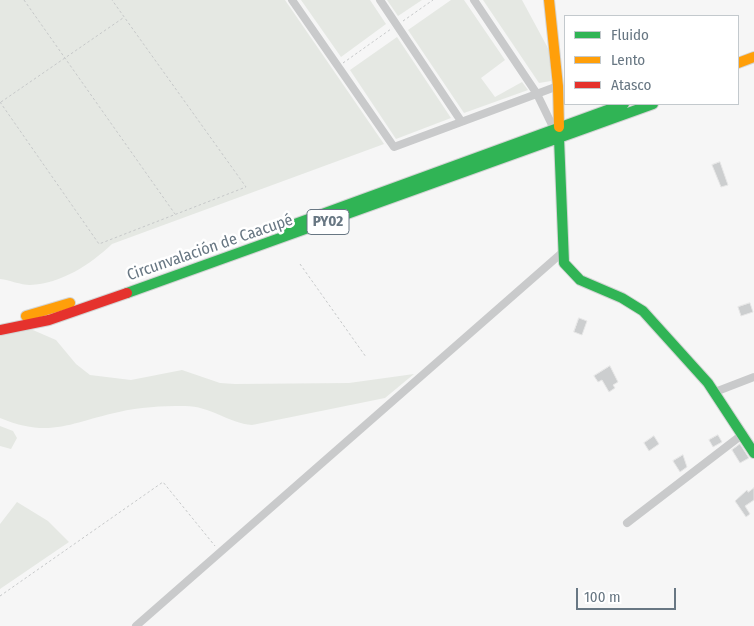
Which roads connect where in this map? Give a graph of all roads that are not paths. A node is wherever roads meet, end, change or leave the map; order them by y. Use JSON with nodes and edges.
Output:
{"nodes":[{"id":1,"x":292,"y":0,"type":"edge"},
{"id":2,"x":380,"y":0,"type":"edge"},
{"id":3,"x":474,"y":0,"type":"edge"},
{"id":4,"x":549,"y":0,"type":"edge"},
{"id":5,"x":754,"y":57,"type":"edge"},
{"id":6,"x":739,"y":63,"type":"edge"},
{"id":7,"x":754,"y":67,"type":"edge"},
{"id":8,"x":739,"y":73,"type":"edge"},
{"id":9,"x":558,"y":86,"type":"junction"},
{"id":10,"x":537,"y":94,"type":"junction"},
{"id":11,"x":622,"y":105,"type":"edge"},
{"id":12,"x":649,"y":105,"type":"edge"},
{"id":13,"x":461,"y":121,"type":"junction"},
{"id":14,"x":557,"y":131,"type":"junction"},
{"id":15,"x":564,"y":251,"type":"junction"},
{"id":16,"x":0,"y":320,"type":"edge"},
{"id":17,"x":0,"y":330,"type":"edge"},
{"id":18,"x":754,"y":377,"type":"edge"},
{"id":19,"x":715,"y":392,"type":"junction"},
{"id":20,"x":743,"y":434,"type":"junction"},
{"id":21,"x":754,"y":453,"type":"edge"},
{"id":22,"x":627,"y":524,"type":"dead end"},
{"id":23,"x":136,"y":626,"type":"edge"}],
"edges":[{"from":1,"to":13,"type":"street"},
{"from":2,"to":13,"type":"street"},
{"from":3,"to":10,"type":"street"},
{"from":4,"to":9,"type":"main road"},
{"from":5,"to":6,"type":"main road"},
{"from":7,"to":8,"type":"main road"},
{"from":9,"to":10,"type":"street"},
{"from":9,"to":14,"type":"main road"},
{"from":10,"to":13,"type":"street"},
{"from":10,"to":14,"type":"street"},
{"from":11,"to":14,"type":"main road","name":"Circunvalación de Caacupé","number":"PY02"},
{"from":12,"to":14,"type":"main road","name":"Circunvalación de Caacupé","number":"PY02"},
{"from":14,"to":15,"type":"main road"},
{"from":14,"to":16,"type":"main road","name":"Circunvalación de Caacupé","number":"PY02"},
{"from":14,"to":17,"type":"main road","name":"Circunvalación de Caacupé","number":"PY02"},
{"from":15,"to":19,"type":"main road"},
{"from":15,"to":23,"type":"street"},
{"from":18,"to":19,"type":"street"},
{"from":19,"to":20,"type":"main road"},
{"from":20,"to":21,"type":"main road"},
{"from":20,"to":22,"type":"street"}]}
